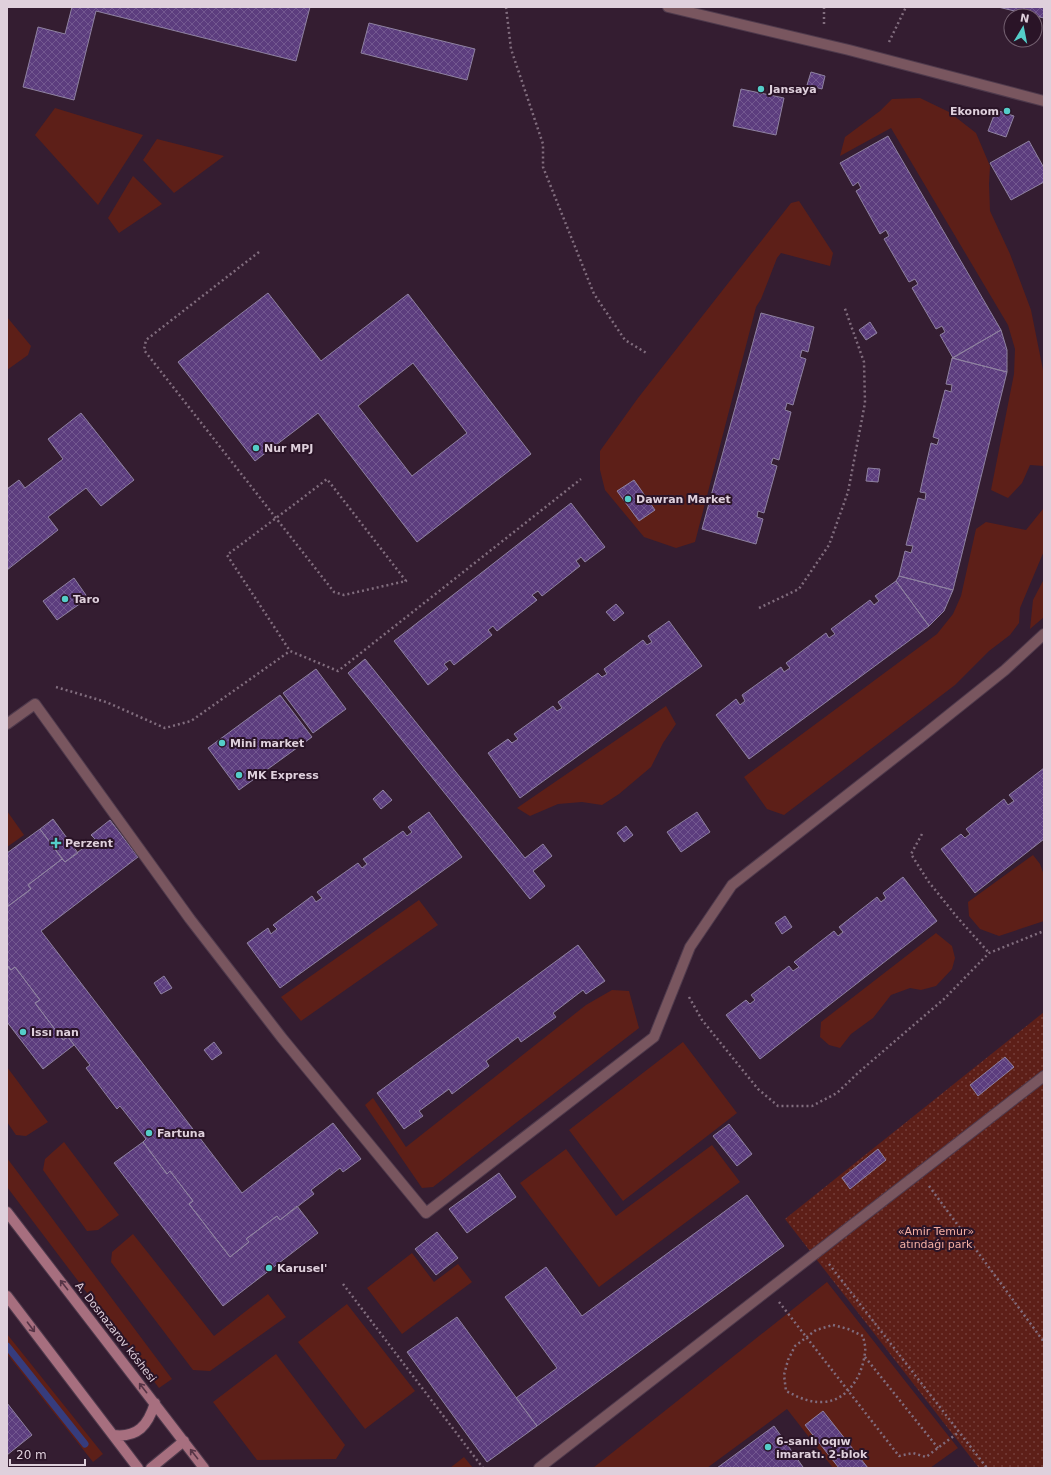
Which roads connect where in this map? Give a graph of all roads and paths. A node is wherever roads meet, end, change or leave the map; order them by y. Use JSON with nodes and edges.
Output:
{"nodes":[{"id":1,"x":506,"y":7,"type":"edge"},
{"id":2,"x":668,"y":7,"type":"edge"},
{"id":3,"x":906,"y":7,"type":"edge"},
{"id":4,"x":880,"y":58,"type":"junction"},
{"id":5,"x":1044,"y":101,"type":"edge"},
{"id":6,"x":259,"y":252,"type":"dead end"},
{"id":7,"x":844,"y":306,"type":"dead end"},
{"id":8,"x":648,"y":354,"type":"dead end"},
{"id":9,"x":581,"y":479,"type":"dead end"},
{"id":10,"x":276,"y":518,"type":"junction"},
{"id":11,"x":759,"y":608,"type":"dead end"},
{"id":12,"x":1044,"y":634,"type":"edge"},
{"id":13,"x":290,"y":651,"type":"junction"},
{"id":14,"x":56,"y":687,"type":"dead end"},
{"id":15,"x":7,"y":724,"type":"edge"},
{"id":16,"x":922,"y":834,"type":"dead end"},
{"id":17,"x":1044,"y":931,"type":"edge"},
{"id":18,"x":989,"y":953,"type":"junction"},
{"id":19,"x":679,"y":977,"type":"junction"},
{"id":20,"x":1044,"y":1076,"type":"edge"},
{"id":21,"x":919,"y":1173,"type":"junction"},
{"id":22,"x":7,"y":1212,"type":"edge"},
{"id":23,"x":818,"y":1251,"type":"junction"},
{"id":24,"x":342,"y":1284,"type":"dead end"},
{"id":25,"x":769,"y":1289,"type":"junction"},
{"id":26,"x":7,"y":1296,"type":"edge"},
{"id":27,"x":806,"y":1337,"type":"junction"},
{"id":28,"x":1044,"y":1342,"type":"edge"},
{"id":29,"x":865,"y":1356,"type":"junction"},
{"id":30,"x":848,"y":1392,"type":"junction"},
{"id":31,"x":155,"y":1403,"type":"junction"},
{"id":32,"x":959,"y":1432,"type":"junction"},
{"id":33,"x":113,"y":1435,"type":"junction"},
{"id":34,"x":184,"y":1441,"type":"junction"},
{"id":35,"x":938,"y":1448,"type":"junction"},
{"id":36,"x":138,"y":1468,"type":"edge"},
{"id":37,"x":151,"y":1468,"type":"edge"},
{"id":38,"x":204,"y":1468,"type":"edge"},
{"id":39,"x":484,"y":1468,"type":"edge"},
{"id":40,"x":539,"y":1468,"type":"edge"},
{"id":41,"x":987,"y":1468,"type":"edge"}],
"edges":[{"from":1,"to":8,"type":"path"},
{"from":2,"to":4,"type":"street"},
{"from":3,"to":4,"type":"path"},
{"from":4,"to":5,"type":"street"},
{"from":6,"to":10,"type":"path"},
{"from":7,"to":11,"type":"path"},
{"from":9,"to":13,"type":"path"},
{"from":10,"to":10,"type":"path"},
{"from":10,"to":13,"type":"path"},
{"from":12,"to":19,"type":"street"},
{"from":13,"to":14,"type":"path"},
{"from":15,"to":19,"type":"street"},
{"from":16,"to":18,"type":"path"},
{"from":17,"to":18,"type":"path"},
{"from":18,"to":19,"type":"path"},
{"from":20,"to":21,"type":"street"},
{"from":21,"to":23,"type":"street"},
{"from":21,"to":28,"type":"path"},
{"from":31,"to":22,"type":"main road","name":"A. Dosnazarov kóshesi","one_way":true},
{"from":23,"to":25,"type":"street"},
{"from":23,"to":32,"type":"path"},
{"from":24,"to":39,"type":"path"},
{"from":25,"to":27,"type":"path"},
{"from":25,"to":40,"type":"street"},
{"from":26,"to":33,"type":"main road","one_way":true},
{"from":27,"to":29,"type":"path"},
{"from":27,"to":30,"type":"path"},
{"from":27,"to":30,"type":"path"},
{"from":29,"to":30,"type":"path"},
{"from":29,"to":35,"type":"path"},
{"from":30,"to":35,"type":"path"},
{"from":31,"to":33,"type":"main road"},
{"from":31,"to":34,"type":"main road","name":"A. Dosnazarov kóshesi"},
{"from":32,"to":35,"type":"path"},
{"from":32,"to":41,"type":"path"},
{"from":33,"to":36,"type":"main road"},
{"from":34,"to":37,"type":"main road"},
{"from":38,"to":34,"type":"main road","name":"A. Dosnazarov kóshesi","one_way":true}]}
